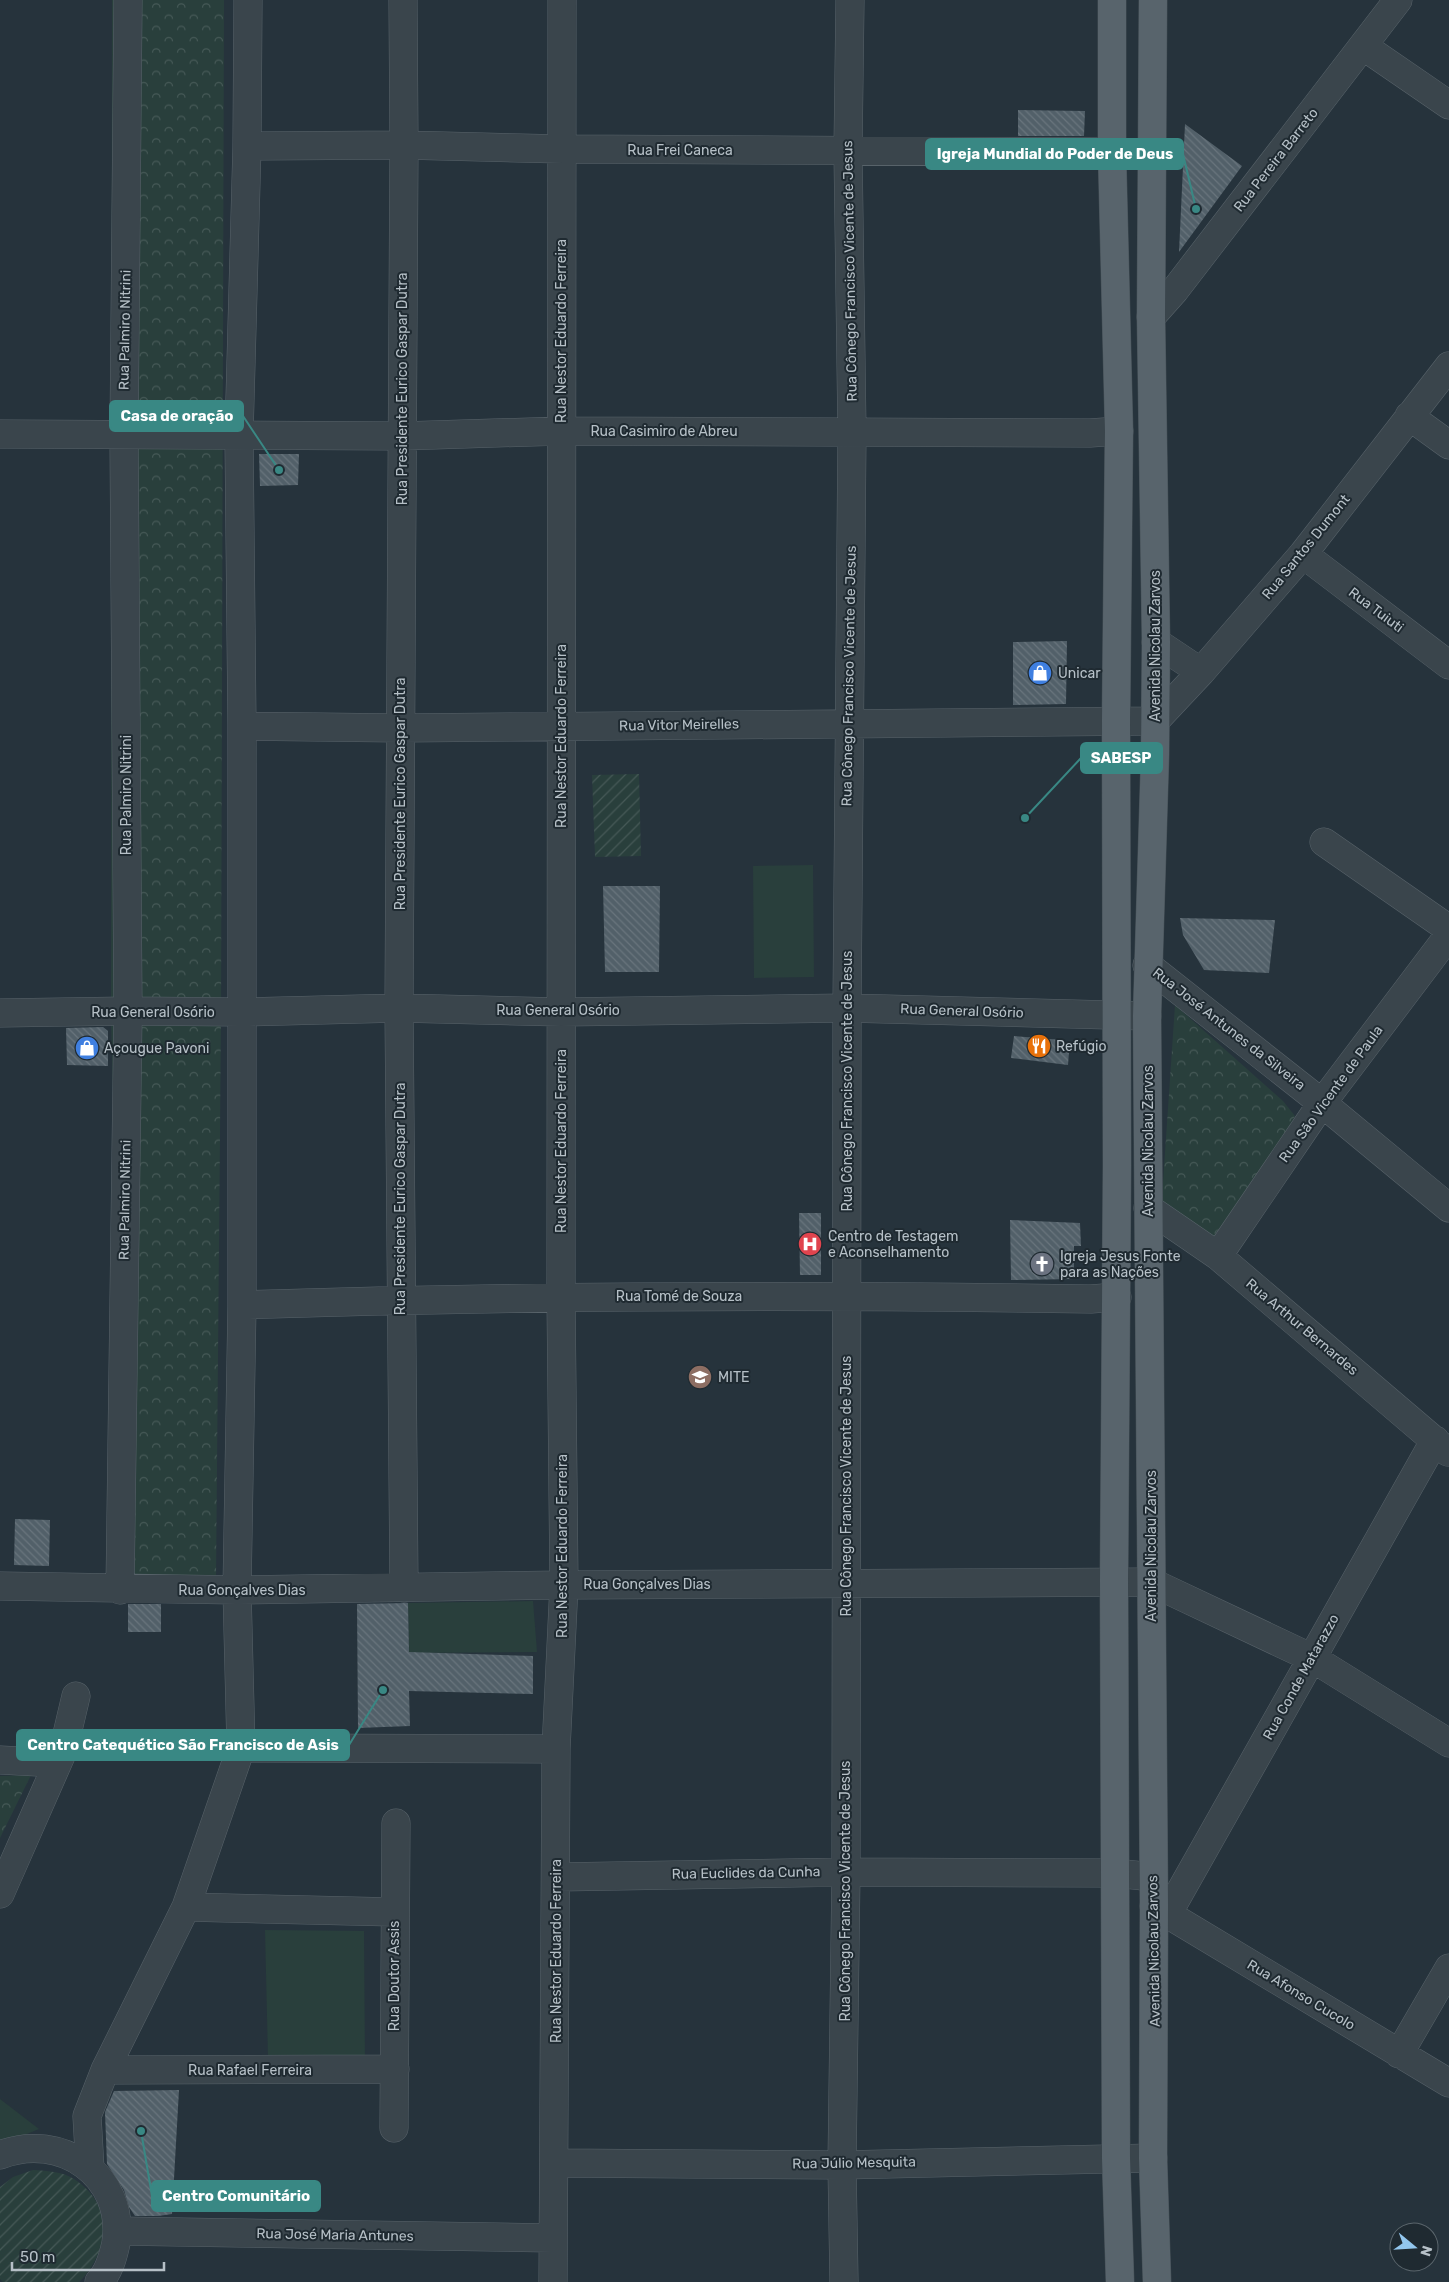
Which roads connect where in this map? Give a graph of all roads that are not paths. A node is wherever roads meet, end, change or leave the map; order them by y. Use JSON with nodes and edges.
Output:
{"nodes":[{"id":1,"x":128,"y":0,"type":"edge"},
{"id":2,"x":248,"y":0,"type":"edge"},
{"id":3,"x":403,"y":0,"type":"edge"},
{"id":4,"x":562,"y":0,"type":"edge"},
{"id":5,"x":850,"y":0,"type":"edge"},
{"id":6,"x":1112,"y":0,"type":"edge"},
{"id":7,"x":1153,"y":0,"type":"edge"},
{"id":8,"x":1398,"y":0,"type":"edge"},
{"id":9,"x":1364,"y":46,"type":"junction"},
{"id":10,"x":1449,"y":106,"type":"edge"},
{"id":11,"x":404,"y":145,"type":"junction"},
{"id":12,"x":247,"y":146,"type":"junction"},
{"id":13,"x":562,"y":149,"type":"junction"},
{"id":14,"x":848,"y":150,"type":"junction"},
{"id":15,"x":1112,"y":152,"type":"junction"},
{"id":16,"x":1151,"y":318,"type":"junction"},
{"id":17,"x":1449,"y":366,"type":"edge"},
{"id":18,"x":1410,"y":416,"type":"junction"},
{"id":19,"x":561,"y":431,"type":"junction"},
{"id":20,"x":1118,"y":431,"type":"junction"},
{"id":21,"x":852,"y":432,"type":"junction"},
{"id":22,"x":0,"y":434,"type":"edge"},
{"id":23,"x":124,"y":435,"type":"junction"},
{"id":24,"x":239,"y":435,"type":"junction"},
{"id":25,"x":402,"y":436,"type":"junction"},
{"id":26,"x":1449,"y":445,"type":"edge"},
{"id":27,"x":1303,"y":554,"type":"junction"},
{"id":28,"x":1156,"y":642,"type":"junction"},
{"id":29,"x":1449,"y":665,"type":"edge"},
{"id":30,"x":1201,"y":672,"type":"junction"},
{"id":31,"x":1116,"y":720,"type":"junction"},
{"id":32,"x":1155,"y":721,"type":"junction"},
{"id":33,"x":849,"y":724,"type":"junction"},
{"id":34,"x":242,"y":726,"type":"junction"},
{"id":35,"x":561,"y":726,"type":"junction"},
{"id":36,"x":400,"y":728,"type":"junction"},
{"id":37,"x":1324,"y":842,"type":"dead end"},
{"id":38,"x":1449,"y":929,"type":"edge"},
{"id":39,"x":1449,"y":935,"type":"edge"},
{"id":40,"x":1147,"y":965,"type":"junction"},
{"id":41,"x":399,"y":1008,"type":"junction"},
{"id":42,"x":847,"y":1008,"type":"junction"},
{"id":43,"x":128,"y":1010,"type":"junction"},
{"id":44,"x":241,"y":1012,"type":"junction"},
{"id":45,"x":561,"y":1012,"type":"junction"},
{"id":46,"x":0,"y":1014,"type":"edge"},
{"id":47,"x":1115,"y":1016,"type":"junction"},
{"id":48,"x":1147,"y":1016,"type":"junction"},
{"id":49,"x":1322,"y":1103,"type":"junction"},
{"id":50,"x":1148,"y":1208,"type":"junction"},
{"id":51,"x":1449,"y":1208,"type":"edge"},
{"id":52,"x":1218,"y":1256,"type":"junction"},
{"id":53,"x":1149,"y":1294,"type":"junction"},
{"id":54,"x":847,"y":1295,"type":"junction"},
{"id":55,"x":561,"y":1296,"type":"junction"},
{"id":56,"x":1116,"y":1297,"type":"junction"},
{"id":57,"x":401,"y":1299,"type":"junction"},
{"id":58,"x":242,"y":1305,"type":"junction"},
{"id":59,"x":1442,"y":1446,"type":"edge"},
{"id":60,"x":1114,"y":1582,"type":"junction"},
{"id":61,"x":1151,"y":1582,"type":"junction"},
{"id":62,"x":846,"y":1583,"type":"junction"},
{"id":63,"x":564,"y":1585,"type":"junction"},
{"id":64,"x":0,"y":1586,"type":"edge"},
{"id":65,"x":404,"y":1588,"type":"junction"},
{"id":66,"x":120,"y":1590,"type":"junction"},
{"id":67,"x":237,"y":1590,"type":"junction"},
{"id":68,"x":1312,"y":1658,"type":"junction"},
{"id":69,"x":76,"y":1696,"type":"dead end"},
{"id":70,"x":1449,"y":1743,"type":"edge"},
{"id":71,"x":241,"y":1748,"type":"junction"},
{"id":72,"x":556,"y":1749,"type":"junction"},
{"id":73,"x":0,"y":1760,"type":"edge"},
{"id":74,"x":57,"y":1763,"type":"junction"},
{"id":75,"x":396,"y":1823,"type":"dead end"},
{"id":76,"x":846,"y":1872,"type":"junction"},
{"id":77,"x":1115,"y":1873,"type":"junction"},
{"id":78,"x":556,"y":1877,"type":"junction"},
{"id":79,"x":1153,"y":1877,"type":"junction"},
{"id":80,"x":0,"y":1894,"type":"edge"},
{"id":81,"x":186,"y":1907,"type":"junction"},
{"id":82,"x":1160,"y":1910,"type":"junction"},
{"id":83,"x":394,"y":1912,"type":"junction"},
{"id":84,"x":1449,"y":1968,"type":"edge"},
{"id":85,"x":1399,"y":2054,"type":"junction"},
{"id":86,"x":395,"y":2069,"type":"junction"},
{"id":87,"x":105,"y":2070,"type":"junction"},
{"id":88,"x":1449,"y":2083,"type":"edge"},
{"id":89,"x":87,"y":2116,"type":"junction"},
{"id":90,"x":394,"y":2128,"type":"dead end"},
{"id":91,"x":48,"y":2148,"type":"junction"},
{"id":92,"x":0,"y":2155,"type":"edge"},
{"id":93,"x":1116,"y":2158,"type":"junction"},
{"id":94,"x":1153,"y":2158,"type":"junction"},
{"id":95,"x":555,"y":2163,"type":"junction"},
{"id":96,"x":842,"y":2165,"type":"junction"},
{"id":97,"x":90,"y":2169,"type":"junction"},
{"id":98,"x":117,"y":2231,"type":"junction"},
{"id":99,"x":552,"y":2238,"type":"junction"},
{"id":100,"x":99,"y":2282,"type":"edge"},
{"id":101,"x":553,"y":2282,"type":"edge"},
{"id":102,"x":844,"y":2282,"type":"edge"},
{"id":103,"x":1120,"y":2282,"type":"edge"},
{"id":104,"x":1157,"y":2282,"type":"edge"}],
"edges":[{"from":1,"to":23,"type":"street","name":"Rua Palmiro Nitrini"},
{"from":2,"to":12,"type":"street"},
{"from":3,"to":11,"type":"street","name":"Rua Presidente Eurico Gaspar Dutra"},
{"from":4,"to":13,"type":"street","name":"Rua Nestor Eduardo Ferreira"},
{"from":5,"to":14,"type":"street","name":"Rua Cônego Francisco Vicente de Jesus"},
{"from":6,"to":15,"type":"main road"},
{"from":7,"to":16,"type":"main road","name":"Avenida Nicolau Zarvos"},
{"from":8,"to":9,"type":"street","name":"Rua Pereira Barreto"},
{"from":9,"to":10,"type":"street"},
{"from":9,"to":16,"type":"street","name":"Rua Pereira Barreto"},
{"from":11,"to":12,"type":"street","name":"Rua Frei Caneca"},
{"from":11,"to":13,"type":"street","name":"Rua Frei Caneca"},
{"from":11,"to":25,"type":"street","name":"Rua Presidente Eurico Gaspar Dutra"},
{"from":12,"to":24,"type":"street"},
{"from":13,"to":14,"type":"street","name":"Rua Frei Caneca"},
{"from":13,"to":19,"type":"street","name":"Rua Nestor Eduardo Ferreira"},
{"from":14,"to":15,"type":"street","name":"Rua Frei Caneca"},
{"from":14,"to":21,"type":"street","name":"Rua Cônego Francisco Vicente de Jesus"},
{"from":15,"to":20,"type":"main road"},
{"from":16,"to":28,"type":"main road","name":"Avenida Nicolau Zarvos"},
{"from":17,"to":18,"type":"street","name":"Rua Santos Dumont"},
{"from":18,"to":26,"type":"street"},
{"from":18,"to":27,"type":"street","name":"Rua Santos Dumont"},
{"from":19,"to":21,"type":"street","name":"Rua Casimiro de Abreu"},
{"from":19,"to":25,"type":"street","name":"Rua Casimiro de Abreu"},
{"from":19,"to":35,"type":"street","name":"Rua Nestor Eduardo Ferreira"},
{"from":20,"to":21,"type":"street","name":"Rua Casimiro de Abreu"},
{"from":20,"to":31,"type":"main road"},
{"from":21,"to":33,"type":"street","name":"Rua Cônego Francisco Vicente de Jesus"},
{"from":22,"to":23,"type":"street","name":"Rua Casimiro de Abreu"},
{"from":23,"to":24,"type":"street","name":"Rua Casimiro de Abreu"},
{"from":23,"to":43,"type":"street","name":"Rua Palmiro Nitrini"},
{"from":24,"to":25,"type":"street","name":"Rua Casimiro de Abreu"},
{"from":24,"to":34,"type":"street"},
{"from":25,"to":36,"type":"street","name":"Rua Presidente Eurico Gaspar Dutra"},
{"from":27,"to":29,"type":"street","name":"Rua Tuiuti"},
{"from":27,"to":30,"type":"street","name":"Rua Santos Dumont"},
{"from":28,"to":30,"type":"street"},
{"from":28,"to":32,"type":"main road","name":"Avenida Nicolau Zarvos"},
{"from":30,"to":32,"type":"street","name":"Rua Santos Dumont"},
{"from":31,"to":32,"type":"street","name":"Rua Vitor Meirelles"},
{"from":31,"to":33,"type":"street","name":"Rua Vitor Meirelles"},
{"from":31,"to":47,"type":"main road"},
{"from":32,"to":40,"type":"main road","name":"Avenida Nicolau Zarvos"},
{"from":33,"to":35,"type":"street","name":"Rua Vitor Meirelles"},
{"from":33,"to":42,"type":"street","name":"Rua Cônego Francisco Vicente de Jesus"},
{"from":34,"to":36,"type":"street","name":"Rua Vitor Meirelles"},
{"from":34,"to":44,"type":"street"},
{"from":35,"to":36,"type":"street","name":"Rua Vitor Meirelles"},
{"from":35,"to":45,"type":"street","name":"Rua Nestor Eduardo Ferreira"},
{"from":36,"to":41,"type":"street","name":"Rua Presidente Eurico Gaspar Dutra"},
{"from":37,"to":38,"type":"street"},
{"from":39,"to":49,"type":"street","name":"Rua São Vicente de Paula"},
{"from":40,"to":48,"type":"main road","name":"Avenida Nicolau Zarvos"},
{"from":40,"to":49,"type":"street","name":"Rua José Antunes da Silveira"},
{"from":41,"to":44,"type":"street","name":"Rua General Osório"},
{"from":41,"to":45,"type":"street","name":"Rua General Osório"},
{"from":41,"to":57,"type":"street","name":"Rua Presidente Eurico Gaspar Dutra"},
{"from":42,"to":45,"type":"street","name":"Rua General Osório"},
{"from":42,"to":47,"type":"street","name":"Rua General Osório"},
{"from":42,"to":54,"type":"street","name":"Rua Cônego Francisco Vicente de Jesus"},
{"from":43,"to":44,"type":"street","name":"Rua General Osório"},
{"from":43,"to":46,"type":"street","name":"Rua General Osório"},
{"from":43,"to":66,"type":"street","name":"Rua Palmiro Nitrini"},
{"from":44,"to":58,"type":"street"},
{"from":45,"to":55,"type":"street","name":"Rua Nestor Eduardo Ferreira"},
{"from":47,"to":48,"type":"street","name":"Rua General Osório"},
{"from":47,"to":56,"type":"main road"},
{"from":48,"to":50,"type":"main road","name":"Avenida Nicolau Zarvos"},
{"from":49,"to":51,"type":"street","name":"Rua José Antunes da Silveira"},
{"from":49,"to":52,"type":"street","name":"Rua São Vicente de Paula"},
{"from":50,"to":52,"type":"street","name":"Rua Arthur Bernardes"},
{"from":50,"to":53,"type":"main road","name":"Avenida Nicolau Zarvos"},
{"from":52,"to":59,"type":"street","name":"Rua Arthur Bernardes"},
{"from":53,"to":56,"type":"main road"},
{"from":53,"to":61,"type":"main road","name":"Avenida Nicolau Zarvos"},
{"from":54,"to":55,"type":"street","name":"Rua Tomé de Souza"},
{"from":54,"to":56,"type":"street","name":"Rua Tomé de Souza"},
{"from":54,"to":62,"type":"street","name":"Rua Cônego Francisco Vicente de Jesus"},
{"from":55,"to":57,"type":"street","name":"Rua Tomé de Souza"},
{"from":55,"to":63,"type":"street","name":"Rua Nestor Eduardo Ferreira"},
{"from":56,"to":60,"type":"main road"},
{"from":57,"to":58,"type":"street","name":"Rua Tomé de Souza"},
{"from":57,"to":65,"type":"street","name":"Rua Presidente Eurico Gaspar Dutra"},
{"from":58,"to":67,"type":"street"},
{"from":59,"to":68,"type":"street","name":"Rua Conde Matarazzo"},
{"from":60,"to":61,"type":"street","name":"Rua Gonçalves Dias"},
{"from":60,"to":62,"type":"street","name":"Rua Gonçalves Dias"},
{"from":60,"to":77,"type":"main road"},
{"from":61,"to":68,"type":"street"},
{"from":61,"to":79,"type":"main road","name":"Avenida Nicolau Zarvos"},
{"from":62,"to":63,"type":"street","name":"Rua Gonçalves Dias"},
{"from":62,"to":76,"type":"street","name":"Rua Cônego Francisco Vicente de Jesus"},
{"from":63,"to":65,"type":"street","name":"Rua Gonçalves Dias"},
{"from":63,"to":72,"type":"street","name":"Rua Nestor Eduardo Ferreira"},
{"from":64,"to":66,"type":"street","name":"Rua Gonçalves Dias"},
{"from":65,"to":67,"type":"street","name":"Rua Gonçalves Dias"},
{"from":66,"to":67,"type":"street","name":"Rua Gonçalves Dias"},
{"from":67,"to":71,"type":"street"},
{"from":68,"to":70,"type":"street"},
{"from":68,"to":82,"type":"street","name":"Rua Conde Matarazzo"},
{"from":69,"to":74,"type":"street"},
{"from":71,"to":72,"type":"street"},
{"from":71,"to":81,"type":"street"},
{"from":72,"to":78,"type":"street","name":"Rua Nestor Eduardo Ferreira"},
{"from":73,"to":74,"type":"street"},
{"from":74,"to":80,"type":"street"},
{"from":75,"to":83,"type":"street","name":"Rua Doutor Assis"},
{"from":76,"to":77,"type":"street","name":"Rua Euclides da Cunha"},
{"from":76,"to":78,"type":"street","name":"Rua Euclides da Cunha"},
{"from":76,"to":96,"type":"street","name":"Rua Cônego Francisco Vicente de Jesus"},
{"from":77,"to":79,"type":"street","name":"Rua Euclides da Cunha"},
{"from":77,"to":93,"type":"main road"},
{"from":78,"to":95,"type":"street","name":"Rua Nestor Eduardo Ferreira"},
{"from":79,"to":82,"type":"main road","name":"Avenida Nicolau Zarvos"},
{"from":81,"to":83,"type":"street"},
{"from":81,"to":87,"type":"street"},
{"from":82,"to":85,"type":"street","name":"Rua Afonso Cucolo"},
{"from":82,"to":94,"type":"main road","name":"Avenida Nicolau Zarvos"},
{"from":83,"to":86,"type":"street","name":"Rua Doutor Assis"},
{"from":84,"to":85,"type":"street"},
{"from":85,"to":88,"type":"street","name":"Rua Afonso Cucolo"},
{"from":86,"to":87,"type":"street","name":"Rua Rafael Ferreira"},
{"from":86,"to":90,"type":"street","name":"Rua Doutor Assis"},
{"from":87,"to":89,"type":"street"},
{"from":89,"to":91,"type":"street"},
{"from":89,"to":97,"type":"street"},
{"from":91,"to":92,"type":"street"},
{"from":91,"to":97,"type":"street"},
{"from":93,"to":94,"type":"street","name":"Rua Júlio Mesquita"},
{"from":93,"to":96,"type":"street","name":"Rua Júlio Mesquita"},
{"from":93,"to":103,"type":"main road"},
{"from":94,"to":104,"type":"main road","name":"Avenida Nicolau Zarvos"},
{"from":95,"to":96,"type":"street","name":"Rua Júlio Mesquita"},
{"from":95,"to":99,"type":"street","name":"Rua Nestor Eduardo Ferreira"},
{"from":96,"to":102,"type":"street","name":"Rua Cônego Francisco Vicente de Jesus"},
{"from":97,"to":98,"type":"street"},
{"from":98,"to":99,"type":"street","name":"Rua José Maria Antunes"},
{"from":98,"to":100,"type":"street"},
{"from":99,"to":101,"type":"street","name":"Rua Nestor Eduardo Ferreira"}]}
